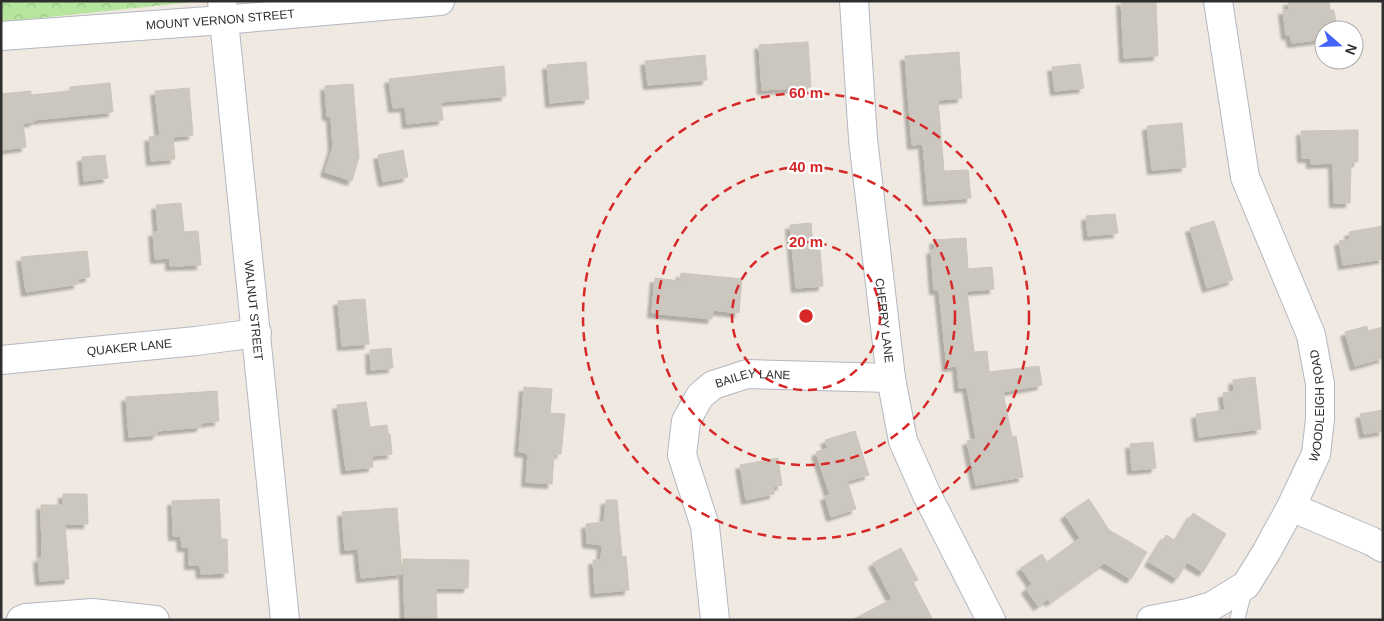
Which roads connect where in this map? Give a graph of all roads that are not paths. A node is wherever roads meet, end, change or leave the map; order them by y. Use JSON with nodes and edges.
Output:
{"nodes":[{"id":1,"x":440,"y":1,"type":"edge"},
{"id":2,"x":854,"y":1,"type":"edge"},
{"id":3,"x":1218,"y":1,"type":"edge"},
{"id":4,"x":222,"y":11,"type":"edge"},
{"id":5,"x":1,"y":36,"type":"edge"},
{"id":6,"x":257,"y":333,"type":"junction"},
{"id":7,"x":1,"y":360,"type":"edge"},
{"id":8,"x":891,"y":378,"type":"junction"},
{"id":9,"x":1291,"y":507,"type":"junction"},
{"id":10,"x":1383,"y":548,"type":"edge"},
{"id":11,"x":1246,"y":585,"type":"junction"},
{"id":12,"x":21,"y":620,"type":"edge"},
{"id":13,"x":154,"y":620,"type":"edge"},
{"id":14,"x":285,"y":620,"type":"edge"},
{"id":15,"x":715,"y":620,"type":"edge"},
{"id":16,"x":991,"y":620,"type":"edge"},
{"id":17,"x":1151,"y":620,"type":"edge"},
{"id":18,"x":1237,"y":620,"type":"edge"}],
"edges":[{"from":1,"to":4,"type":"street","name":"MOUNT VERNON STREET"},
{"from":2,"to":8,"type":"street","name":"CHERRY LANE"},
{"from":3,"to":9,"type":"street","name":"WOODLEIGH ROAD"},
{"from":4,"to":5,"type":"street","name":"MOUNT VERNON STREET"},
{"from":4,"to":6,"type":"street","name":"WALNUT STREET"},
{"from":6,"to":7,"type":"street","name":"QUAKER LANE"},
{"from":6,"to":14,"type":"street","name":"WALNUT STREET"},
{"from":8,"to":15,"type":"street","name":"BAILEY LANE"},
{"from":8,"to":16,"type":"street","name":"CHERRY LANE"},
{"from":9,"to":10,"type":"street"},
{"from":9,"to":11,"type":"street","name":"WOODLEIGH ROAD"},
{"from":11,"to":17,"type":"street","name":"WOODLEIGH ROAD"},
{"from":11,"to":18,"type":"lane"},
{"from":12,"to":13,"type":"street"}]}
